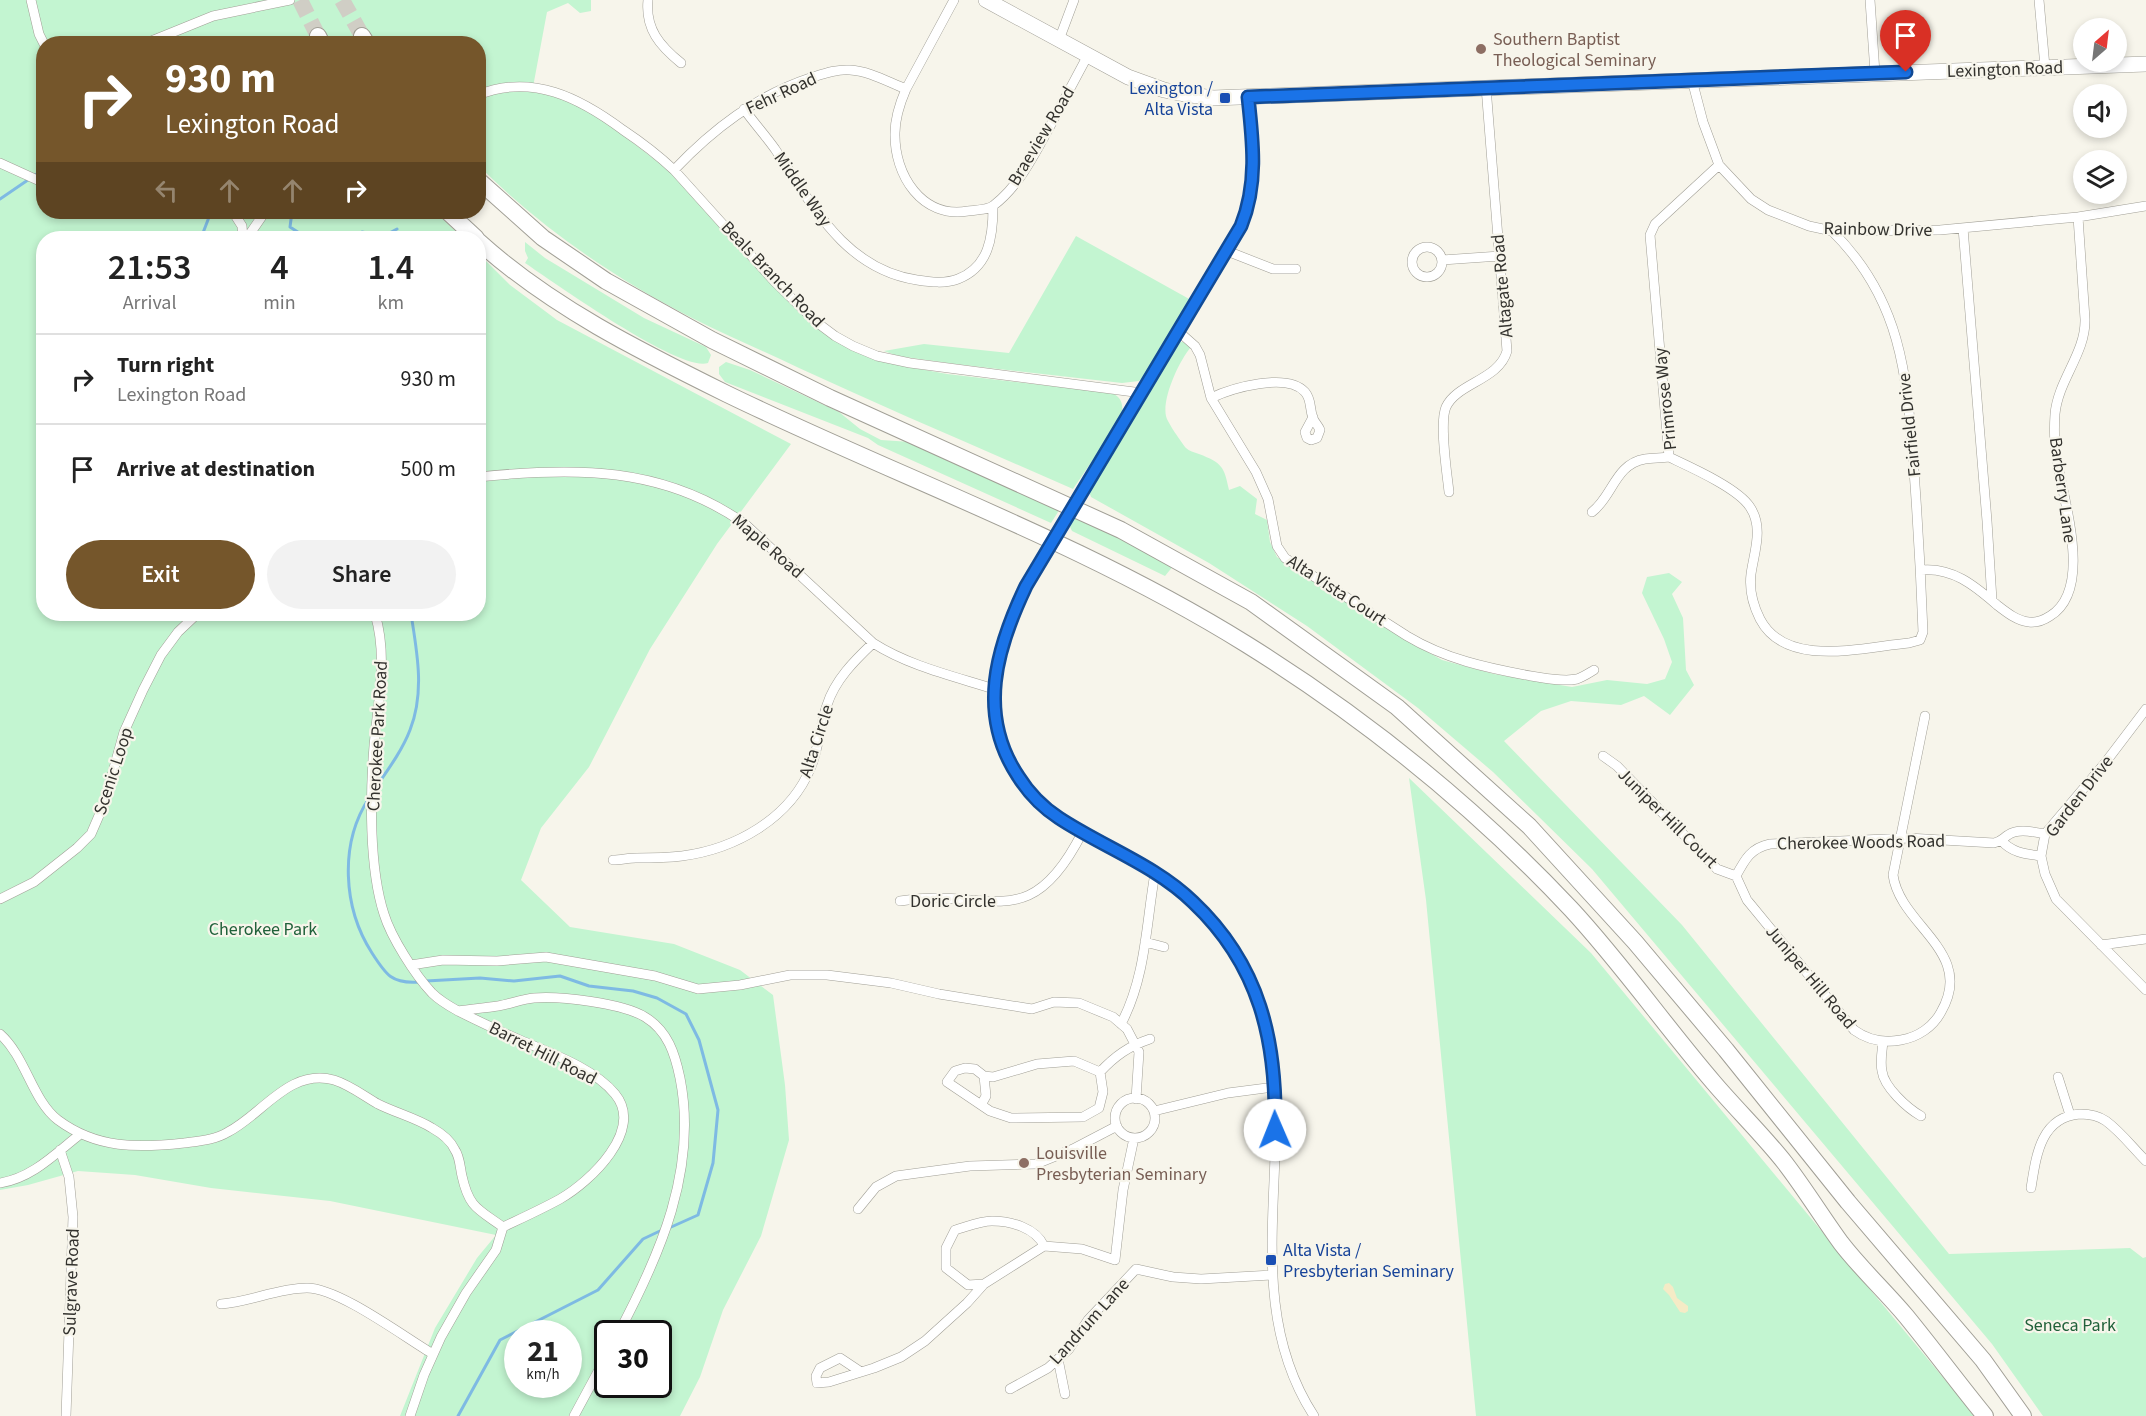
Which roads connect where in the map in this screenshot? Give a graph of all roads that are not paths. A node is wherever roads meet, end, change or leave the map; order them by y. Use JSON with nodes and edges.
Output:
{"nodes":[{"id":1,"x":31,"y":0,"type":"edge"},
{"id":2,"x":290,"y":0,"type":"edge"},
{"id":3,"x":648,"y":0,"type":"edge"},
{"id":4,"x":954,"y":0,"type":"edge"},
{"id":5,"x":986,"y":0,"type":"edge"},
{"id":6,"x":1074,"y":0,"type":"edge"},
{"id":7,"x":1870,"y":0,"type":"edge"},
{"id":8,"x":2039,"y":0,"type":"edge"},
{"id":9,"x":40,"y":36,"type":"edge"},
{"id":10,"x":164,"y":36,"type":"edge"},
{"id":11,"x":1059,"y":40,"type":"junction"},
{"id":12,"x":1088,"y":55,"type":"junction"},
{"id":13,"x":681,"y":63,"type":"dead end"},
{"id":14,"x":2146,"y":64,"type":"edge"},
{"id":15,"x":2045,"y":67,"type":"junction"},
{"id":16,"x":1875,"y":73,"type":"junction"},
{"id":17,"x":1692,"y":80,"type":"junction"},
{"id":18,"x":1486,"y":87,"type":"junction"},
{"id":19,"x":906,"y":89,"type":"junction"},
{"id":20,"x":486,"y":92,"type":"edge"},
{"id":21,"x":1248,"y":97,"type":"junction"},
{"id":22,"x":744,"y":109,"type":"junction"},
{"id":23,"x":0,"y":163,"type":"edge"},
{"id":24,"x":1719,"y":165,"type":"junction"},
{"id":25,"x":674,"y":170,"type":"junction"},
{"id":26,"x":36,"y":180,"type":"edge"},
{"id":27,"x":486,"y":187,"type":"edge"},
{"id":28,"x":993,"y":207,"type":"junction"},
{"id":29,"x":2146,"y":207,"type":"edge"},
{"id":30,"x":2078,"y":216,"type":"junction"},
{"id":31,"x":454,"y":219,"type":"edge"},
{"id":32,"x":1963,"y":228,"type":"junction"},
{"id":33,"x":467,"y":231,"type":"edge"},
{"id":34,"x":1832,"y":231,"type":"junction"},
{"id":35,"x":486,"y":248,"type":"edge"},
{"id":36,"x":1227,"y":251,"type":"junction"},
{"id":37,"x":1500,"y":256,"type":"junction"},
{"id":38,"x":1442,"y":260,"type":"dead end"},
{"id":39,"x":1296,"y":269,"type":"dead end"},
{"id":40,"x":1178,"y":332,"type":"junction"},
{"id":41,"x":1142,"y":393,"type":"junction"},
{"id":42,"x":1211,"y":398,"type":"junction"},
{"id":43,"x":1312,"y":417,"type":"dead end"},
{"id":44,"x":1669,"y":457,"type":"junction"},
{"id":45,"x":486,"y":476,"type":"edge"},
{"id":46,"x":1449,"y":492,"type":"dead end"},
{"id":47,"x":1592,"y":512,"type":"dead end"},
{"id":48,"x":1921,"y":570,"type":"junction"},
{"id":49,"x":1992,"y":600,"type":"junction"},
{"id":50,"x":189,"y":621,"type":"edge"},
{"id":51,"x":376,"y":621,"type":"edge"},
{"id":52,"x":1922,"y":638,"type":"joint"},
{"id":53,"x":873,"y":643,"type":"junction"},
{"id":54,"x":1594,"y":670,"type":"dead end"},
{"id":55,"x":994,"y":689,"type":"junction"},
{"id":56,"x":2146,"y":709,"type":"edge"},
{"id":57,"x":1925,"y":717,"type":"dead end"},
{"id":58,"x":1603,"y":756,"type":"dead end"},
{"id":59,"x":1082,"y":832,"type":"junction"},
{"id":60,"x":2045,"y":834,"type":"junction"},
{"id":61,"x":1900,"y":838,"type":"junction"},
{"id":62,"x":2002,"y":841,"type":"junction"},
{"id":63,"x":2041,"y":856,"type":"junction"},
{"id":64,"x":613,"y":860,"type":"dead end"},
{"id":65,"x":1155,"y":873,"type":"junction"},
{"id":66,"x":1736,"y":876,"type":"junction"},
{"id":67,"x":0,"y":899,"type":"edge"},
{"id":68,"x":900,"y":902,"type":"dead end"},
{"id":69,"x":2146,"y":939,"type":"edge"},
{"id":70,"x":1145,"y":942,"type":"junction"},
{"id":71,"x":2101,"y":945,"type":"junction"},
{"id":72,"x":1164,"y":947,"type":"dead end"},
{"id":73,"x":412,"y":967,"type":"junction"},
{"id":74,"x":2146,"y":990,"type":"edge"},
{"id":75,"x":458,"y":1011,"type":"junction"},
{"id":76,"x":1121,"y":1024,"type":"junction"},
{"id":77,"x":0,"y":1034,"type":"edge"},
{"id":78,"x":1150,"y":1039,"type":"dead end"},
{"id":79,"x":1883,"y":1042,"type":"junction"},
{"id":80,"x":1135,"y":1044,"type":"junction"},
{"id":81,"x":1100,"y":1072,"type":"junction"},
{"id":82,"x":984,"y":1076,"type":"junction"},
{"id":83,"x":2058,"y":1077,"type":"dead end"},
{"id":84,"x":1274,"y":1087,"type":"junction"},
{"id":85,"x":1136,"y":1099,"type":"junction"},
{"id":86,"x":981,"y":1105,"type":"junction"},
{"id":87,"x":1154,"y":1111,"type":"junction"},
{"id":88,"x":2070,"y":1115,"type":"junction"},
{"id":89,"x":1921,"y":1116,"type":"dead end"},
{"id":90,"x":1117,"y":1126,"type":"junction"},
{"id":91,"x":79,"y":1135,"type":"junction"},
{"id":92,"x":1134,"y":1138,"type":"junction"},
{"id":93,"x":60,"y":1150,"type":"junction"},
{"id":94,"x":2146,"y":1161,"type":"edge"},
{"id":95,"x":0,"y":1183,"type":"edge"},
{"id":96,"x":2031,"y":1188,"type":"dead end"},
{"id":97,"x":858,"y":1209,"type":"dead end"},
{"id":98,"x":503,"y":1227,"type":"junction"},
{"id":99,"x":1044,"y":1246,"type":"junction"},
{"id":100,"x":1273,"y":1275,"type":"junction"},
{"id":101,"x":984,"y":1284,"type":"junction"},
{"id":102,"x":221,"y":1304,"type":"dead end"},
{"id":103,"x":625,"y":1320,"type":"edge"},
{"id":104,"x":433,"y":1354,"type":"junction"},
{"id":105,"x":1058,"y":1359,"type":"junction"},
{"id":106,"x":861,"y":1372,"type":"dead end"},
{"id":107,"x":594,"y":1379,"type":"edge"},
{"id":108,"x":1010,"y":1389,"type":"dead end"},
{"id":109,"x":1065,"y":1394,"type":"dead end"},
{"id":110,"x":66,"y":1416,"type":"edge"},
{"id":111,"x":410,"y":1416,"type":"edge"},
{"id":112,"x":574,"y":1416,"type":"edge"},
{"id":113,"x":1314,"y":1416,"type":"edge"},
{"id":114,"x":1985,"y":1416,"type":"edge"},
{"id":115,"x":2023,"y":1416,"type":"edge"}],
"edges":[{"from":1,"to":9,"type":"street"},
{"from":2,"to":10,"type":"street"},
{"from":3,"to":13,"type":"street"},
{"from":4,"to":19,"type":"street"},
{"from":5,"to":11,"type":"main road","name":"Lexington Road"},
{"from":6,"to":11,"type":"street"},
{"from":7,"to":16,"type":"street"},
{"from":8,"to":15,"type":"street"},
{"from":11,"to":12,"type":"main road","name":"Lexington Road"},
{"from":12,"to":21,"type":"main road","name":"Lexington Road"},
{"from":12,"to":28,"type":"street","name":"Braeview Road"},
{"from":14,"to":15,"type":"main road","name":"Lexington Road"},
{"from":15,"to":16,"type":"main road","name":"Lexington Road"},
{"from":16,"to":17,"type":"main road","name":"Lexington Road"},
{"from":17,"to":18,"type":"main road","name":"Lexington Road"},
{"from":17,"to":24,"type":"street","name":"Rainbow Drive"},
{"from":18,"to":21,"type":"main road","name":"Lexington Road"},
{"from":18,"to":37,"type":"street","name":"Altagate Road"},
{"from":19,"to":22,"type":"street","name":"Fehr Road"},
{"from":19,"to":28,"type":"street"},
{"from":20,"to":25,"type":"street","name":"Beals Branch Road"},
{"from":21,"to":36,"type":"street"},
{"from":22,"to":25,"type":"street","name":"Fehr Road"},
{"from":22,"to":28,"type":"street","name":"Middle Way"},
{"from":23,"to":26,"type":"street"},
{"from":24,"to":34,"type":"street","name":"Rainbow Drive"},
{"from":24,"to":44,"type":"street","name":"Primrose Way"},
{"from":25,"to":41,"type":"street","name":"Beals Branch Road"},
{"from":27,"to":115,"type":"highway"},
{"from":29,"to":30,"type":"street","name":"Rainbow Drive"},
{"from":30,"to":32,"type":"street","name":"Rainbow Drive"},
{"from":30,"to":49,"type":"street","name":"Barberry Lane"},
{"from":31,"to":33,"type":"highway"},
{"from":32,"to":34,"type":"street","name":"Rainbow Drive"},
{"from":32,"to":49,"type":"street"},
{"from":34,"to":48,"type":"street","name":"Fairfield Drive"},
{"from":35,"to":114,"type":"highway"},
{"from":36,"to":39,"type":"street"},
{"from":36,"to":40,"type":"street"},
{"from":37,"to":38,"type":"street"},
{"from":37,"to":46,"type":"street","name":"Altagate Road"},
{"from":40,"to":41,"type":"street"},
{"from":40,"to":42,"type":"street","name":"Alta Vista Court"},
{"from":41,"to":55,"type":"street","bridge":true},
{"from":42,"to":43,"type":"street"},
{"from":42,"to":54,"type":"street","name":"Alta Vista Court"},
{"from":44,"to":47,"type":"street"},
{"from":44,"to":52,"type":"street","name":"Primrose Way"},
{"from":45,"to":53,"type":"street","name":"Maple Road"},
{"from":48,"to":49,"type":"street","name":"Barberry Lane"},
{"from":48,"to":52,"type":"street","name":"Fairfield Drive"},
{"from":50,"to":67,"type":"street","name":"Scenic Loop"},
{"from":51,"to":73,"type":"street","name":"Cherokee Park Road"},
{"from":53,"to":55,"type":"street","name":"Maple Road"},
{"from":53,"to":64,"type":"street","name":"Alta Circle"},
{"from":55,"to":59,"type":"street"},
{"from":56,"to":60,"type":"street","name":"Garden Drive"},
{"from":57,"to":61,"type":"street"},
{"from":58,"to":66,"type":"street","name":"Juniper Hill Court"},
{"from":59,"to":65,"type":"street"},
{"from":59,"to":68,"type":"street","name":"Doric Circle"},
{"from":60,"to":62,"type":"street","name":"Cherokee Woods Road"},
{"from":60,"to":63,"type":"street","name":"Garden Drive"},
{"from":61,"to":62,"type":"street","name":"Cherokee Woods Road"},
{"from":61,"to":66,"type":"street","name":"Cherokee Woods Road"},
{"from":61,"to":79,"type":"street"},
{"from":62,"to":63,"type":"street","name":"Cherokee Woods Road"},
{"from":63,"to":71,"type":"street","name":"Garden Drive"},
{"from":65,"to":70,"type":"street"},
{"from":65,"to":84,"type":"street"},
{"from":66,"to":79,"type":"street","name":"Juniper Hill Road"},
{"from":69,"to":71,"type":"street"},
{"from":70,"to":72,"type":"street"},
{"from":70,"to":76,"type":"street"},
{"from":71,"to":74,"type":"street","name":"Garden Drive"},
{"from":73,"to":75,"type":"street","name":"Cherokee Park Road"},
{"from":73,"to":76,"type":"street"},
{"from":75,"to":98,"type":"street","name":"Barret Hill Road"},
{"from":75,"to":103,"type":"street"},
{"from":76,"to":80,"type":"street"},
{"from":77,"to":91,"type":"street"},
{"from":78,"to":80,"type":"street"},
{"from":79,"to":89,"type":"street"},
{"from":80,"to":81,"type":"street"},
{"from":80,"to":85,"type":"street"},
{"from":81,"to":82,"type":"street"},
{"from":81,"to":86,"type":"street"},
{"from":82,"to":86,"type":"street"},
{"from":82,"to":86,"type":"street"},
{"from":83,"to":88,"type":"street"},
{"from":84,"to":87,"type":"street"},
{"from":84,"to":100,"type":"street"},
{"from":85,"to":87,"type":"street"},
{"from":85,"to":90,"type":"street"},
{"from":87,"to":92,"type":"street"},
{"from":88,"to":94,"type":"street"},
{"from":88,"to":96,"type":"street"},
{"from":90,"to":92,"type":"street"},
{"from":90,"to":97,"type":"street"},
{"from":91,"to":93,"type":"street"},
{"from":91,"to":98,"type":"street"},
{"from":92,"to":99,"type":"street"},
{"from":93,"to":95,"type":"street"},
{"from":93,"to":110,"type":"street","name":"Sulgrave Road"},
{"from":98,"to":104,"type":"street"},
{"from":99,"to":101,"type":"street"},
{"from":99,"to":101,"type":"street"},
{"from":100,"to":105,"type":"street","name":"Landrum Lane"},
{"from":100,"to":113,"type":"street"},
{"from":101,"to":106,"type":"street"},
{"from":102,"to":104,"type":"street"},
{"from":104,"to":111,"type":"street"},
{"from":105,"to":108,"type":"street","name":"Landrum Lane"},
{"from":105,"to":109,"type":"street"},
{"from":107,"to":112,"type":"street"}]}
